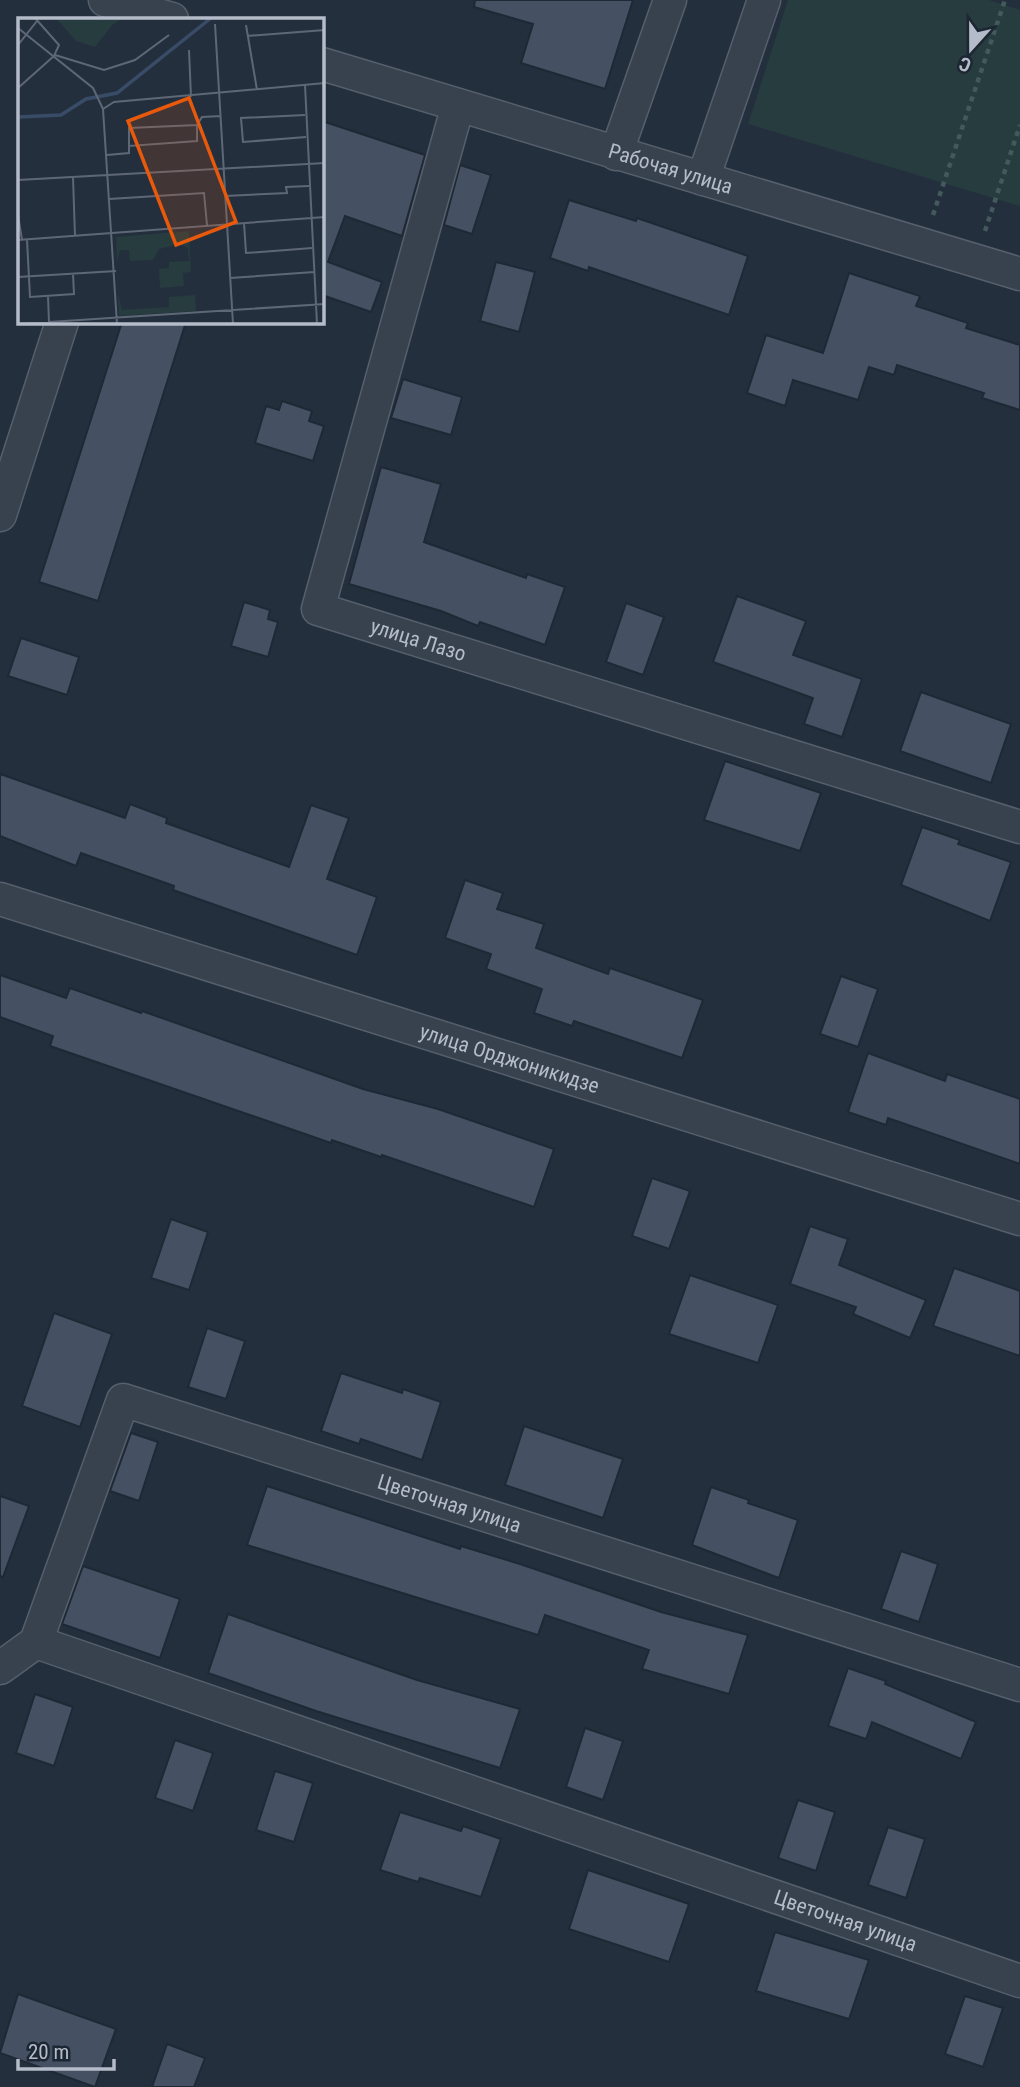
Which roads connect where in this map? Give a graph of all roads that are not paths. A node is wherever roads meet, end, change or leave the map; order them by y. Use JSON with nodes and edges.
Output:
{"nodes":[{"id":1,"x":105,"y":0,"type":"edge"},
{"id":2,"x":670,"y":0,"type":"edge"},
{"id":3,"x":764,"y":0,"type":"edge"},
{"id":4,"x":162,"y":13,"type":"edge"},
{"id":5,"x":324,"y":65,"type":"edge"},
{"id":6,"x":458,"y":105,"type":"junction"},
{"id":7,"x":616,"y":154,"type":"junction"},
{"id":8,"x":703,"y":180,"type":"junction"},
{"id":9,"x":1020,"y":274,"type":"edge"},
{"id":10,"x":61,"y":324,"type":"edge"},
{"id":11,"x":12,"y":437,"type":"edge"},
{"id":12,"x":0,"y":515,"type":"edge"},
{"id":13,"x":1020,"y":827,"type":"edge"},
{"id":14,"x":0,"y":899,"type":"edge"},
{"id":15,"x":1020,"y":1219,"type":"edge"},
{"id":16,"x":36,"y":1642,"type":"junction"},
{"id":17,"x":0,"y":1668,"type":"edge"},
{"id":18,"x":1020,"y":1685,"type":"edge"},
{"id":19,"x":1020,"y":1980,"type":"edge"}],
"edges":[{"from":1,"to":4,"type":"street"},
{"from":2,"to":7,"type":"street"},
{"from":3,"to":8,"type":"street"},
{"from":5,"to":6,"type":"street","name":"Рабочая улица"},
{"from":6,"to":7,"type":"street","name":"Рабочая улица"},
{"from":6,"to":13,"type":"street","name":"улица Лазо"},
{"from":7,"to":8,"type":"street","name":"Рабочая улица"},
{"from":8,"to":9,"type":"street","name":"Рабочая улица"},
{"from":10,"to":11,"type":"street"},
{"from":11,"to":12,"type":"street"},
{"from":14,"to":15,"type":"street","name":"улица Орджоникидзе"},
{"from":16,"to":17,"type":"street"},
{"from":16,"to":18,"type":"street","name":"Цветочная улица"},
{"from":16,"to":19,"type":"street","name":"Цветочная улица"}]}
